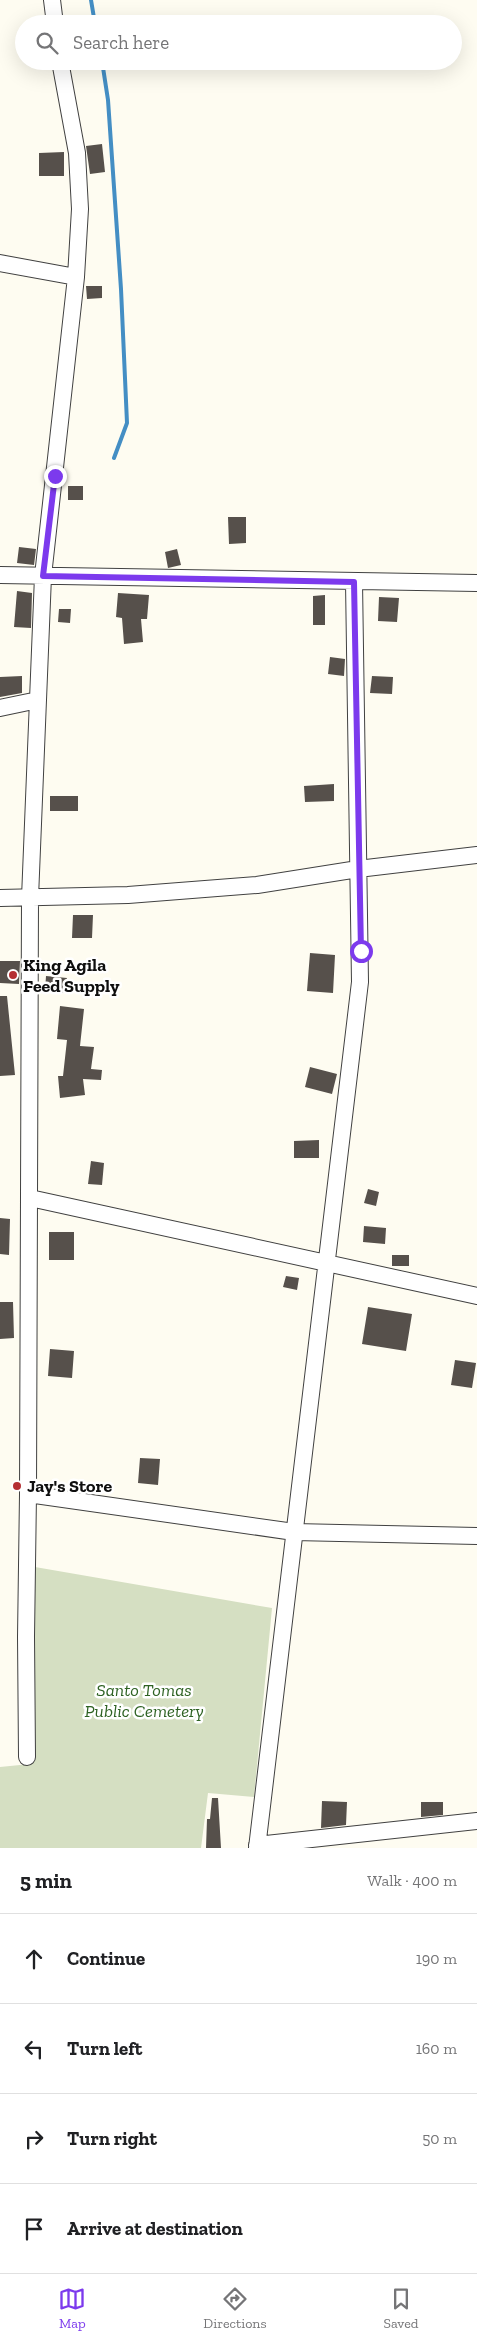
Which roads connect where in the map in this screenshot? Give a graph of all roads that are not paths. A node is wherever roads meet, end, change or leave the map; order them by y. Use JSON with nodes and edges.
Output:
{"nodes":[{"id":1,"x":52,"y":0,"type":"edge"},
{"id":2,"x":54,"y":15,"type":"edge"},
{"id":3,"x":62,"y":70,"type":"edge"},
{"id":4,"x":0,"y":263,"type":"edge"},
{"id":5,"x":76,"y":277,"type":"junction"},
{"id":6,"x":0,"y":576,"type":"edge"},
{"id":7,"x":43,"y":576,"type":"junction"},
{"id":8,"x":354,"y":582,"type":"junction"},
{"id":9,"x":477,"y":583,"type":"edge"},
{"id":10,"x":38,"y":700,"type":"junction"},
{"id":11,"x":0,"y":708,"type":"edge"},
{"id":12,"x":477,"y":855,"type":"edge"},
{"id":13,"x":358,"y":869,"type":"junction"},
{"id":14,"x":0,"y":898,"type":"edge"},
{"id":15,"x":30,"y":898,"type":"junction"},
{"id":16,"x":30,"y":1198,"type":"junction"},
{"id":17,"x":327,"y":1261,"type":"junction"},
{"id":18,"x":477,"y":1296,"type":"edge"},
{"id":19,"x":28,"y":1494,"type":"junction"},
{"id":20,"x":294,"y":1532,"type":"junction"},
{"id":21,"x":477,"y":1536,"type":"edge"},
{"id":22,"x":27,"y":1757,"type":"dead end"},
{"id":23,"x":477,"y":1821,"type":"edge"},
{"id":24,"x":477,"y":1830,"type":"edge"},
{"id":25,"x":257,"y":1847,"type":"edge"}],
"edges":[{"from":1,"to":2,"type":"street"},
{"from":3,"to":5,"type":"street"},
{"from":4,"to":5,"type":"street"},
{"from":5,"to":7,"type":"street"},
{"from":6,"to":7,"type":"street"},
{"from":7,"to":8,"type":"street"},
{"from":7,"to":10,"type":"street"},
{"from":8,"to":9,"type":"street"},
{"from":8,"to":13,"type":"street"},
{"from":10,"to":11,"type":"street"},
{"from":10,"to":15,"type":"street"},
{"from":12,"to":13,"type":"street"},
{"from":13,"to":15,"type":"street"},
{"from":13,"to":17,"type":"street"},
{"from":14,"to":15,"type":"street"},
{"from":15,"to":16,"type":"street"},
{"from":16,"to":17,"type":"street"},
{"from":16,"to":19,"type":"street"},
{"from":17,"to":18,"type":"street"},
{"from":17,"to":20,"type":"street"},
{"from":19,"to":20,"type":"street"},
{"from":19,"to":22,"type":"street"},
{"from":20,"to":21,"type":"street"},
{"from":20,"to":25,"type":"street"},
{"from":23,"to":24,"type":"street"},
{"from":23,"to":25,"type":"street"}]}
